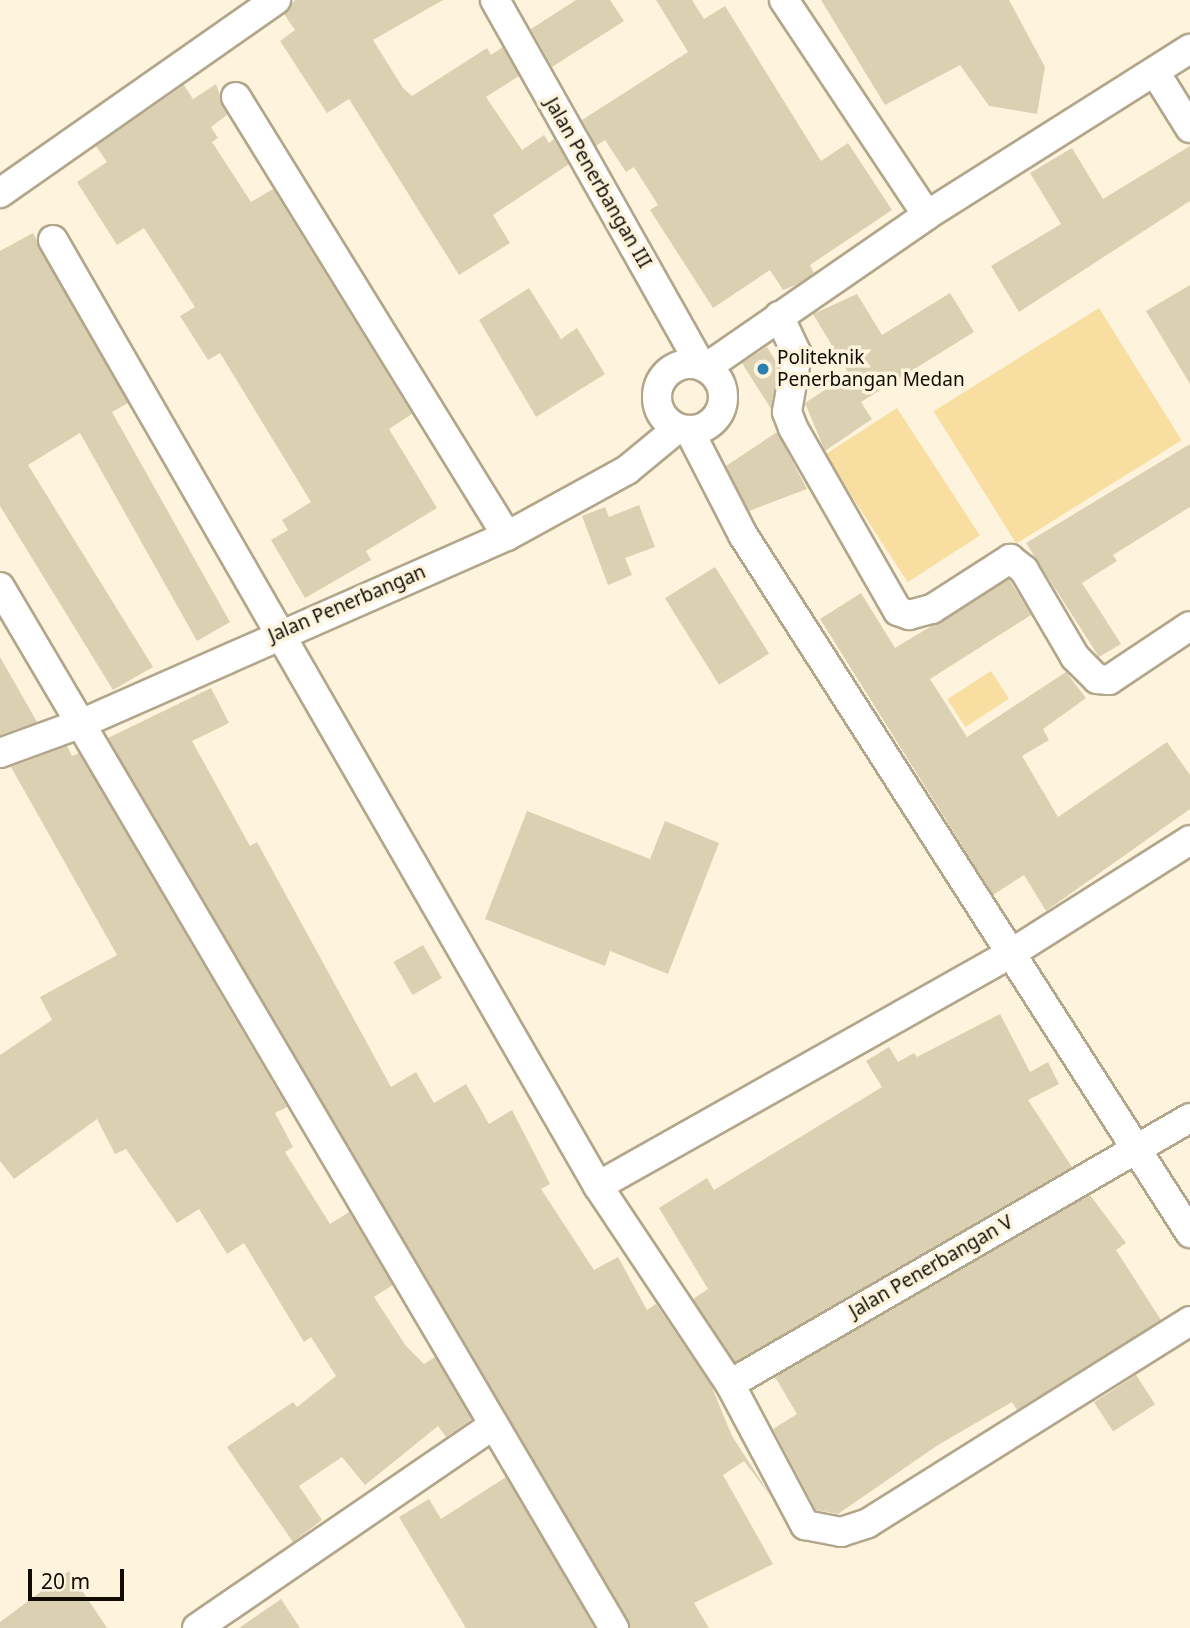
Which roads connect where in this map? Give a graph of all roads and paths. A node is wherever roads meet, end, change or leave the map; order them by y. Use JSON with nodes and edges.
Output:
{"nodes":[{"id":1,"x":276,"y":0,"type":"edge"},
{"id":2,"x":495,"y":0,"type":"edge"},
{"id":3,"x":784,"y":0,"type":"edge"},
{"id":4,"x":1190,"y":49,"type":"edge"},
{"id":5,"x":1155,"y":72,"type":"junction"},
{"id":6,"x":236,"y":97,"type":"dead end"},
{"id":7,"x":1190,"y":128,"type":"edge"},
{"id":8,"x":0,"y":192,"type":"edge"},
{"id":9,"x":927,"y":215,"type":"junction"},
{"id":10,"x":53,"y":240,"type":"dead end"},
{"id":11,"x":779,"y":316,"type":"junction"},
{"id":12,"x":704,"y":366,"type":"junction"},
{"id":13,"x":683,"y":429,"type":"junction"},
{"id":14,"x":507,"y":536,"type":"junction"},
{"id":15,"x":0,"y":587,"type":"edge"},
{"id":16,"x":1190,"y":626,"type":"edge"},
{"id":17,"x":283,"y":630,"type":"junction"},
{"id":18,"x":85,"y":722,"type":"junction"},
{"id":19,"x":0,"y":753,"type":"edge"},
{"id":20,"x":1190,"y":840,"type":"edge"},
{"id":21,"x":1010,"y":954,"type":"junction"},
{"id":22,"x":1190,"y":1118,"type":"edge"},
{"id":23,"x":1132,"y":1149,"type":"junction"},
{"id":24,"x":598,"y":1186,"type":"junction"},
{"id":25,"x":1190,"y":1233,"type":"edge"},
{"id":26,"x":1190,"y":1321,"type":"edge"},
{"id":27,"x":730,"y":1384,"type":"junction"},
{"id":28,"x":494,"y":1425,"type":"junction"},
{"id":29,"x":197,"y":1628,"type":"edge"},
{"id":30,"x":614,"y":1628,"type":"edge"}],
"edges":[{"from":1,"to":8,"type":"street"},
{"from":2,"to":12,"type":"street","name":"Jalan Penerbangan III"},
{"from":3,"to":9,"type":"street"},
{"from":4,"to":5,"type":"street"},
{"from":5,"to":7,"type":"street"},
{"from":5,"to":9,"type":"street"},
{"from":6,"to":14,"type":"street"},
{"from":9,"to":11,"type":"street"},
{"from":10,"to":17,"type":"street"},
{"from":11,"to":12,"type":"street"},
{"from":11,"to":16,"type":"street"},
{"from":12,"to":13,"type":"street"},
{"from":12,"to":13,"type":"street"},
{"from":13,"to":14,"type":"street","name":"Jalan Penerbangan"},
{"from":13,"to":21,"type":"street"},
{"from":14,"to":17,"type":"street","name":"Jalan Penerbangan"},
{"from":15,"to":18,"type":"street"},
{"from":17,"to":18,"type":"street","name":"Jalan Penerbangan"},
{"from":17,"to":24,"type":"street"},
{"from":18,"to":19,"type":"street","name":"Jalan Penerbangan"},
{"from":18,"to":28,"type":"street"},
{"from":20,"to":21,"type":"street"},
{"from":21,"to":23,"type":"street"},
{"from":21,"to":24,"type":"street"},
{"from":22,"to":23,"type":"street","name":"Jalan Penerbangan V"},
{"from":23,"to":25,"type":"street"},
{"from":23,"to":27,"type":"street","name":"Jalan Penerbangan V"},
{"from":24,"to":27,"type":"street"},
{"from":26,"to":27,"type":"street"},
{"from":28,"to":29,"type":"street"},
{"from":28,"to":30,"type":"street"}]}
